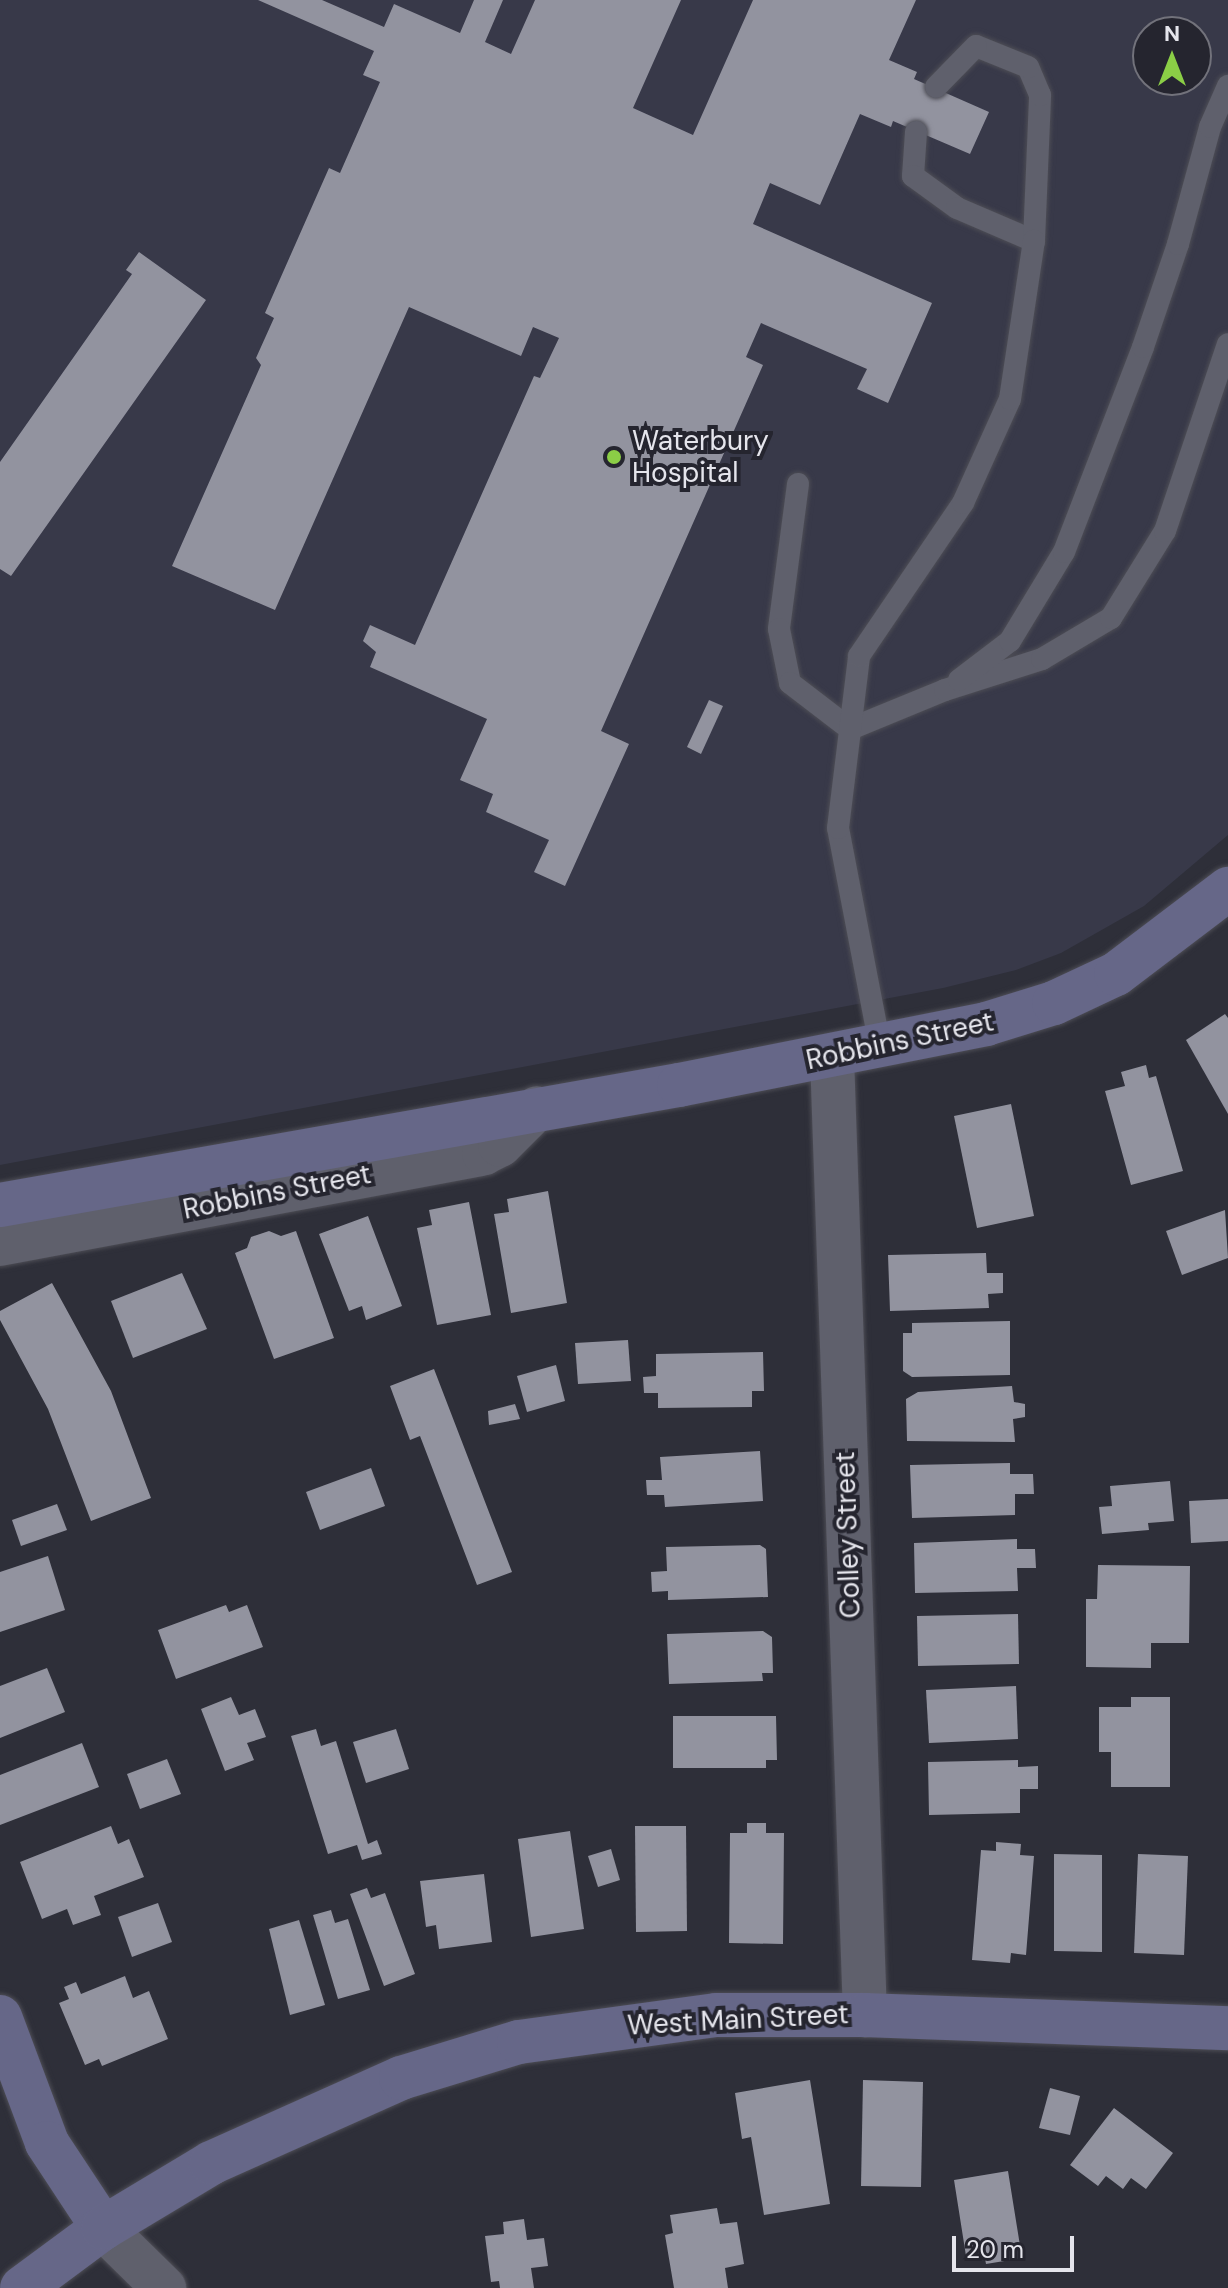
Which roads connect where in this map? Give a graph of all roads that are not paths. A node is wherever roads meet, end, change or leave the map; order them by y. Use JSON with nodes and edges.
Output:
{"nodes":[{"id":1,"x":1228,"y":86,"type":"edge"},
{"id":2,"x":936,"y":87,"type":"dead end"},
{"id":3,"x":916,"y":132,"type":"dead end"},
{"id":4,"x":1034,"y":241,"type":"junction"},
{"id":5,"x":1228,"y":344,"type":"edge"},
{"id":6,"x":798,"y":484,"type":"dead end"},
{"id":7,"x":945,"y":690,"type":"junction"},
{"id":8,"x":850,"y":729,"type":"junction"},
{"id":9,"x":1228,"y":889,"type":"edge"},
{"id":10,"x":880,"y":1046,"type":"junction"},
{"id":11,"x":832,"y":1056,"type":"junction"},
{"id":12,"x":537,"y":1108,"type":"junction"},
{"id":13,"x":0,"y":1205,"type":"edge"},
{"id":14,"x":0,"y":1244,"type":"edge"},
{"id":15,"x":865,"y":2015,"type":"junction"},
{"id":16,"x":0,"y":2017,"type":"edge"},
{"id":17,"x":1228,"y":2028,"type":"edge"},
{"id":18,"x":103,"y":2228,"type":"junction"},
{"id":19,"x":22,"y":2288,"type":"edge"},
{"id":20,"x":164,"y":2288,"type":"edge"}],
"edges":[{"from":1,"to":7,"type":"lane"},
{"from":2,"to":4,"type":"lane"},
{"from":3,"to":4,"type":"lane"},
{"from":4,"to":8,"type":"lane"},
{"from":5,"to":7,"type":"lane"},
{"from":6,"to":8,"type":"lane"},
{"from":7,"to":8,"type":"lane"},
{"from":8,"to":10,"type":"lane"},
{"from":9,"to":10,"type":"main road","name":"Robbins Street"},
{"from":10,"to":11,"type":"main road","name":"Robbins Street"},
{"from":11,"to":12,"type":"main road","name":"Robbins Street"},
{"from":11,"to":15,"type":"street","name":"Colley Street"},
{"from":12,"to":13,"type":"main road","name":"Robbins Street"},
{"from":12,"to":14,"type":"street","name":"Robbins Street"},
{"from":15,"to":17,"type":"main road","name":"West Main Street"},
{"from":15,"to":18,"type":"main road","name":"West Main Street"},
{"from":16,"to":18,"type":"main road"},
{"from":18,"to":19,"type":"main road","name":"West Main Street"},
{"from":18,"to":20,"type":"street"}]}
